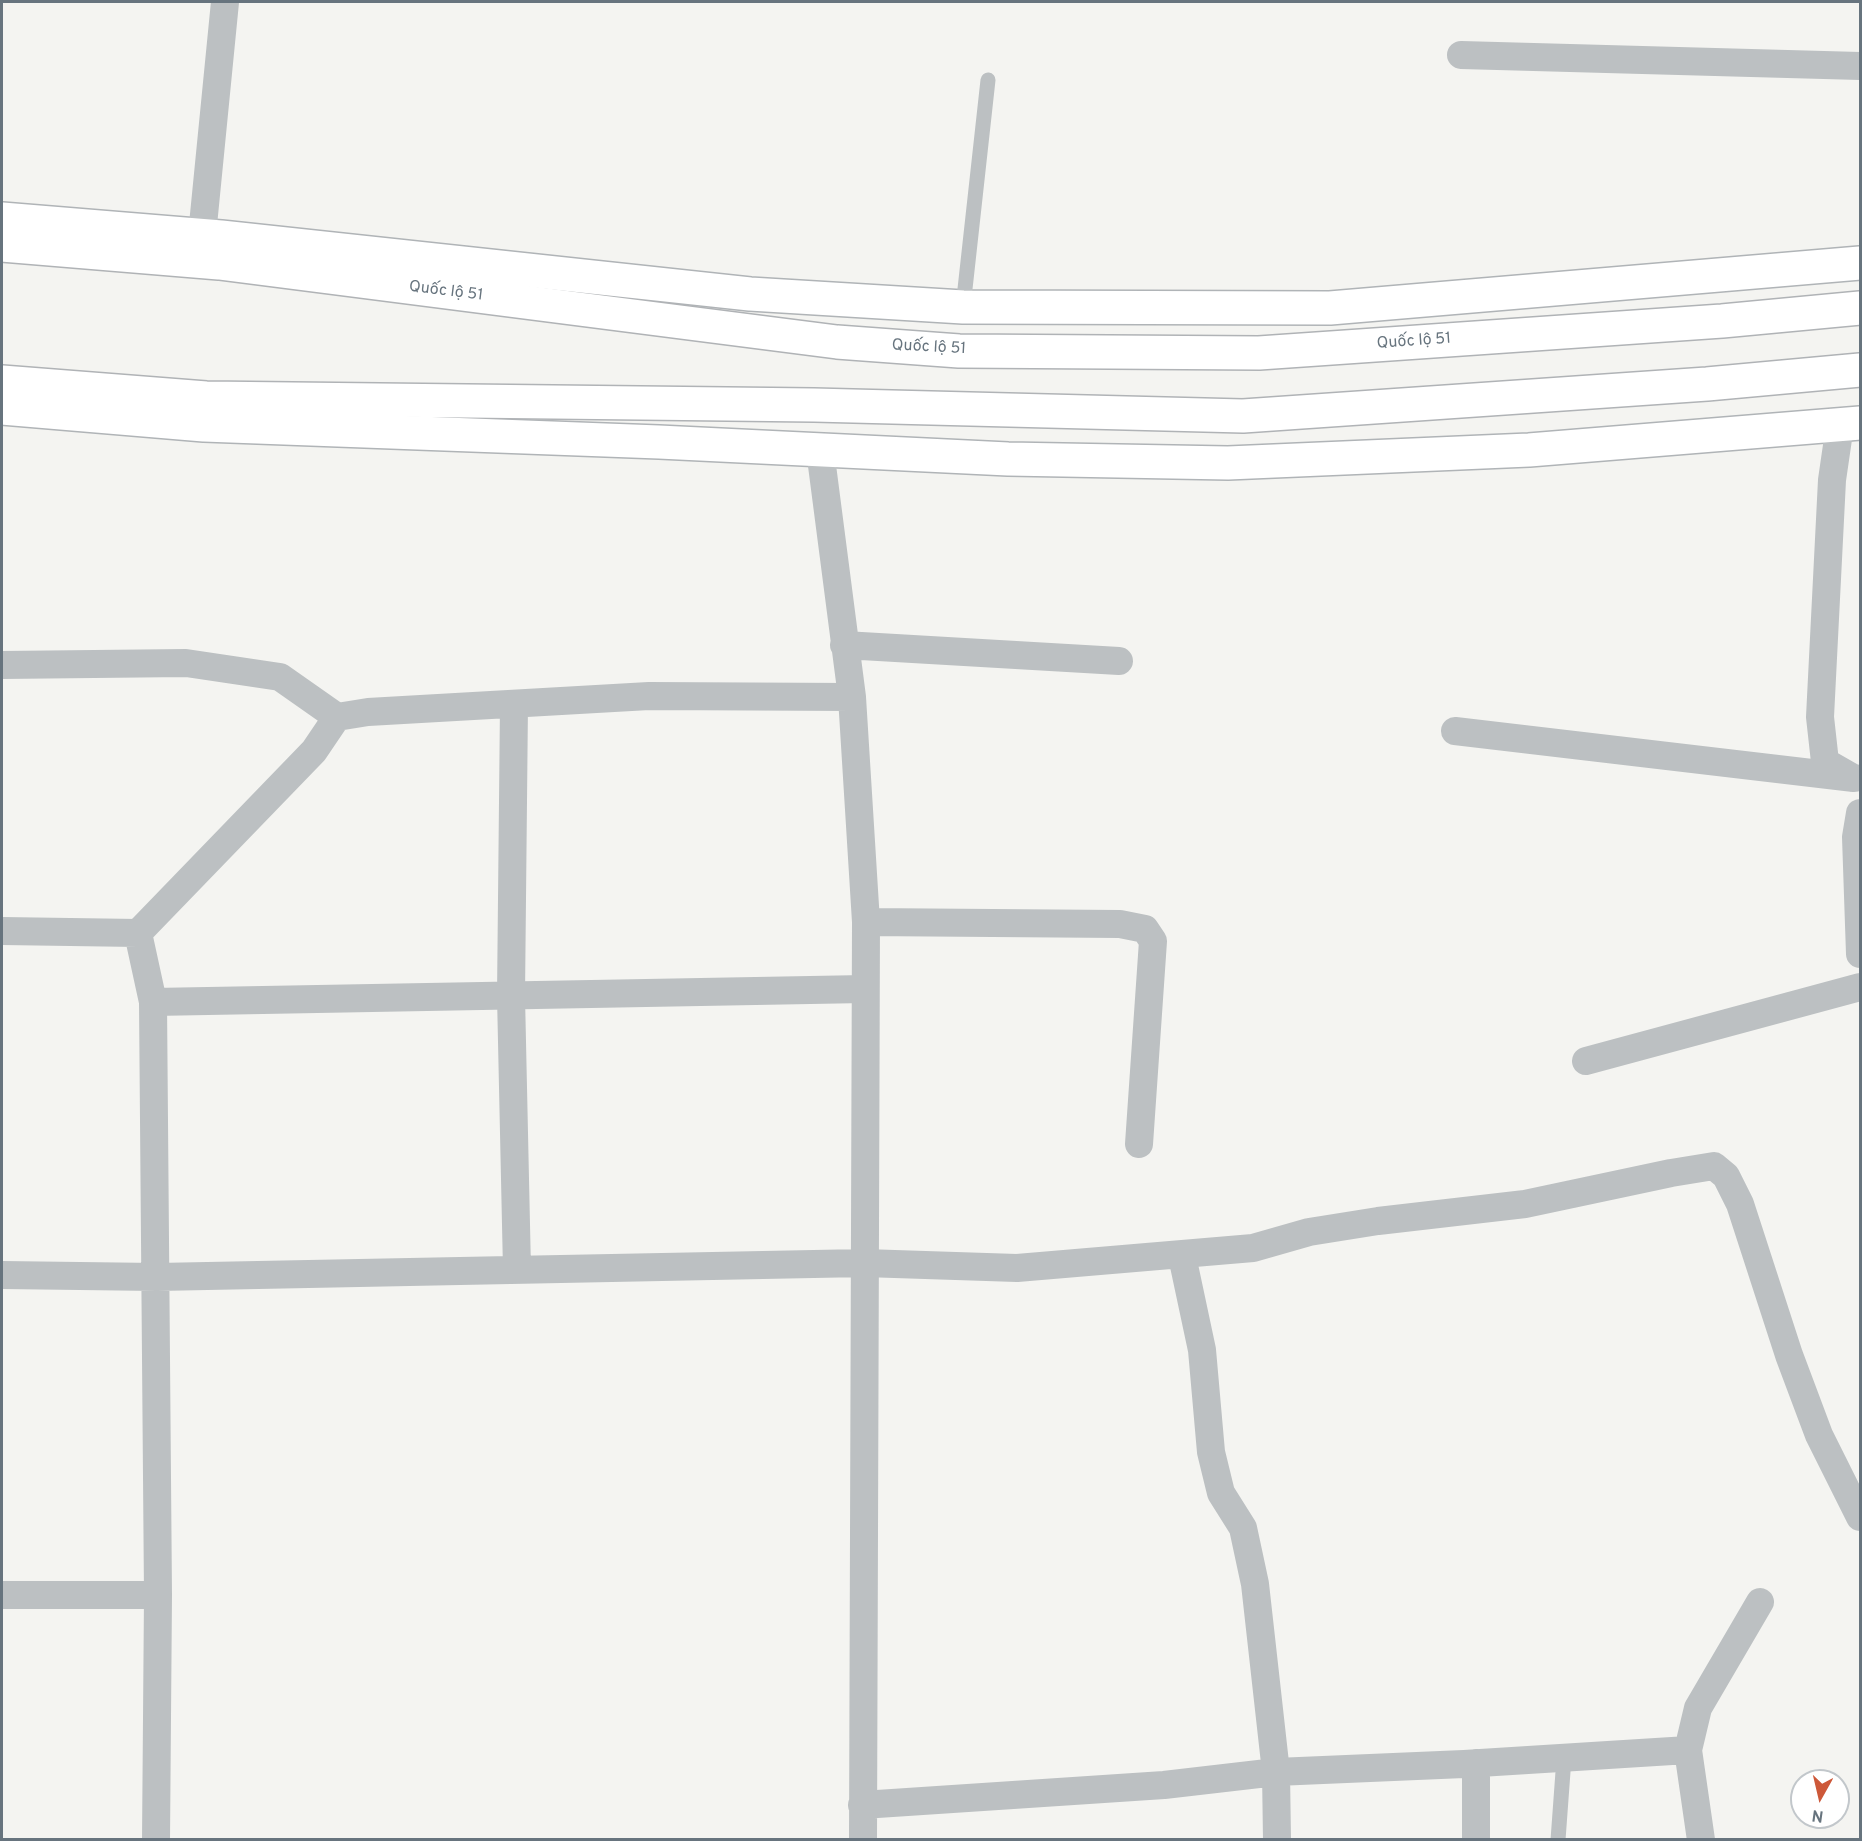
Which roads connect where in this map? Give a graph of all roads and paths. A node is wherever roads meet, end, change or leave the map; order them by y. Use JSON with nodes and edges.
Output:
{"nodes":[{"id":1,"x":225,"y":2,"type":"edge"},
{"id":2,"x":1461,"y":55,"type":"dead end"},
{"id":3,"x":1860,"y":66,"type":"edge"},
{"id":4,"x":988,"y":80,"type":"dead end"},
{"id":5,"x":2,"y":219,"type":"edge"},
{"id":6,"x":202,"y":235,"type":"junction"},
{"id":7,"x":2,"y":246,"type":"edge"},
{"id":8,"x":1860,"y":263,"type":"edge"},
{"id":9,"x":963,"y":307,"type":"junction"},
{"id":10,"x":1860,"y":308,"type":"edge"},
{"id":11,"x":1860,"y":370,"type":"edge"},
{"id":12,"x":2,"y":382,"type":"edge"},
{"id":13,"x":2,"y":408,"type":"edge"},
{"id":14,"x":1850,"y":424,"type":"edge"},
{"id":15,"x":820,"y":450,"type":"junction"},
{"id":16,"x":844,"y":645,"type":"junction"},
{"id":17,"x":1119,"y":661,"type":"dead end"},
{"id":18,"x":2,"y":665,"type":"edge"},
{"id":19,"x":852,"y":697,"type":"junction"},
{"id":20,"x":514,"y":704,"type":"junction"},
{"id":21,"x":337,"y":717,"type":"junction"},
{"id":22,"x":1455,"y":731,"type":"dead end"},
{"id":23,"x":1857,"y":784,"type":"edge"},
{"id":24,"x":1860,"y":813,"type":"edge"},
{"id":25,"x":866,"y":922,"type":"junction"},
{"id":26,"x":2,"y":931,"type":"edge"},
{"id":27,"x":138,"y":933,"type":"junction"},
{"id":28,"x":1860,"y":954,"type":"edge"},
{"id":29,"x":1860,"y":987,"type":"edge"},
{"id":30,"x":865,"y":989,"type":"junction"},
{"id":31,"x":511,"y":996,"type":"junction"},
{"id":32,"x":153,"y":1002,"type":"junction"},
{"id":33,"x":1586,"y":1061,"type":"dead end"},
{"id":34,"x":1139,"y":1144,"type":"dead end"},
{"id":35,"x":1182,"y":1256,"type":"junction"},
{"id":36,"x":864,"y":1263,"type":"junction"},
{"id":37,"x":517,"y":1270,"type":"junction"},
{"id":38,"x":2,"y":1275,"type":"edge"},
{"id":39,"x":157,"y":1277,"type":"junction"},
{"id":40,"x":1860,"y":1517,"type":"edge"},
{"id":41,"x":2,"y":1595,"type":"edge"},
{"id":42,"x":158,"y":1595,"type":"junction"},
{"id":43,"x":1760,"y":1602,"type":"dead end"},
{"id":44,"x":1688,"y":1749,"type":"junction"},
{"id":45,"x":1564,"y":1758,"type":"junction"},
{"id":46,"x":1476,"y":1763,"type":"junction"},
{"id":47,"x":1276,"y":1772,"type":"junction"},
{"id":48,"x":862,"y":1805,"type":"junction"},
{"id":49,"x":156,"y":1839,"type":"edge"},
{"id":50,"x":863,"y":1839,"type":"edge"},
{"id":51,"x":1276,"y":1839,"type":"edge"},
{"id":52,"x":1476,"y":1839,"type":"edge"},
{"id":53,"x":1558,"y":1839,"type":"edge"},
{"id":54,"x":1701,"y":1839,"type":"edge"}],
"edges":[{"from":1,"to":6,"type":"street"},
{"from":2,"to":3,"type":"street"},
{"from":4,"to":9,"type":"lane"},
{"from":5,"to":6,"type":"main road","name":"Quốc lộ 51"},
{"from":6,"to":9,"type":"main road","name":"Quốc lộ 51"},
{"from":7,"to":10,"type":"main road","name":"Quốc lộ 51"},
{"from":8,"to":9,"type":"main road","name":"Quốc lộ 51"},
{"from":11,"to":12,"type":"main road"},
{"from":13,"to":15,"type":"main road"},
{"from":14,"to":15,"type":"main road"},
{"from":14,"to":23,"type":"street"},
{"from":15,"to":16,"type":"street"},
{"from":16,"to":17,"type":"street"},
{"from":16,"to":19,"type":"street"},
{"from":18,"to":21,"type":"street"},
{"from":19,"to":20,"type":"street"},
{"from":19,"to":25,"type":"street"},
{"from":20,"to":21,"type":"street"},
{"from":20,"to":31,"type":"street"},
{"from":21,"to":27,"type":"street"},
{"from":22,"to":23,"type":"street"},
{"from":24,"to":28,"type":"street"},
{"from":25,"to":30,"type":"street"},
{"from":25,"to":34,"type":"street"},
{"from":26,"to":27,"type":"street"},
{"from":27,"to":32,"type":"street"},
{"from":29,"to":33,"type":"street"},
{"from":30,"to":31,"type":"street"},
{"from":30,"to":36,"type":"street"},
{"from":31,"to":32,"type":"street"},
{"from":31,"to":37,"type":"street"},
{"from":32,"to":39,"type":"street"},
{"from":35,"to":36,"type":"street"},
{"from":35,"to":40,"type":"street"},
{"from":35,"to":47,"type":"street"},
{"from":36,"to":37,"type":"street"},
{"from":36,"to":48,"type":"street"},
{"from":37,"to":39,"type":"street"},
{"from":38,"to":39,"type":"street"},
{"from":39,"to":42,"type":"street"},
{"from":41,"to":42,"type":"street"},
{"from":42,"to":49,"type":"street"},
{"from":43,"to":44,"type":"street"},
{"from":44,"to":45,"type":"street"},
{"from":44,"to":54,"type":"street"},
{"from":45,"to":46,"type":"street"},
{"from":45,"to":53,"type":"lane"},
{"from":46,"to":47,"type":"street"},
{"from":46,"to":52,"type":"street"},
{"from":47,"to":48,"type":"street"},
{"from":47,"to":51,"type":"street"},
{"from":48,"to":50,"type":"street"}]}
